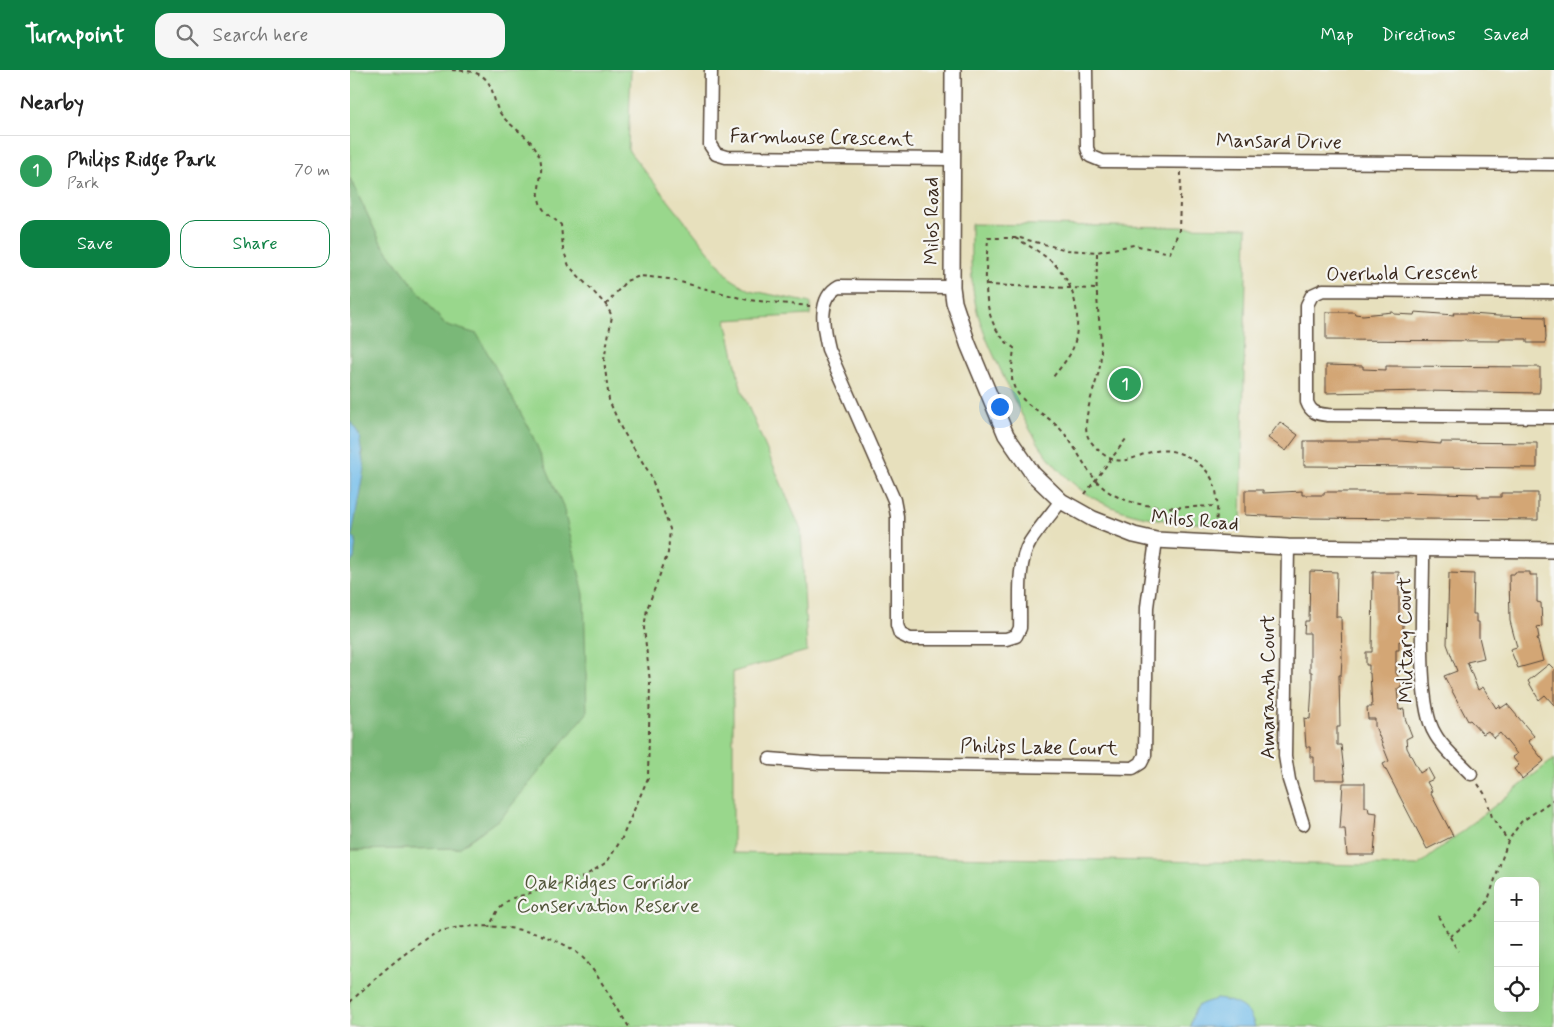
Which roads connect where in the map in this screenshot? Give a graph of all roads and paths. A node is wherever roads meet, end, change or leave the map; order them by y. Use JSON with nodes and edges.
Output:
{"nodes":[{"id":1,"x":452,"y":70,"type":"edge"},
{"id":2,"x":711,"y":70,"type":"edge"},
{"id":3,"x":953,"y":70,"type":"edge"},
{"id":4,"x":1086,"y":70,"type":"edge"},
{"id":5,"x":953,"y":159,"type":"junction"},
{"id":6,"x":1182,"y":160,"type":"junction"},
{"id":7,"x":1554,"y":164,"type":"edge"},
{"id":8,"x":1013,"y":237,"type":"junction"},
{"id":9,"x":1097,"y":252,"type":"junction"},
{"id":10,"x":986,"y":285,"type":"junction"},
{"id":11,"x":952,"y":287,"type":"junction"},
{"id":12,"x":1071,"y":288,"type":"junction"},
{"id":13,"x":1097,"y":289,"type":"junction"},
{"id":14,"x":1554,"y":292,"type":"edge"},
{"id":15,"x":606,"y":305,"type":"junction"},
{"id":16,"x":810,"y":306,"type":"dead end"},
{"id":17,"x":1054,"y":377,"type":"dead end"},
{"id":18,"x":1554,"y":417,"type":"edge"},
{"id":19,"x":1126,"y":439,"type":"dead end"},
{"id":20,"x":1110,"y":460,"type":"junction"},
{"id":21,"x":1095,"y":479,"type":"junction"},
{"id":22,"x":1084,"y":494,"type":"dead end"},
{"id":23,"x":1061,"y":501,"type":"junction"},
{"id":24,"x":1217,"y":506,"type":"junction"},
{"id":25,"x":1216,"y":526,"type":"dead end"},
{"id":26,"x":1156,"y":540,"type":"junction"},
{"id":27,"x":1288,"y":547,"type":"junction"},
{"id":28,"x":1424,"y":549,"type":"junction"},
{"id":29,"x":1554,"y":550,"type":"edge"},
{"id":30,"x":770,"y":759,"type":"dead end"},
{"id":31,"x":1471,"y":774,"type":"joint"},
{"id":32,"x":1554,"y":799,"type":"edge"},
{"id":33,"x":1303,"y":824,"type":"dead end"},
{"id":34,"x":1508,"y":841,"type":"junction"},
{"id":35,"x":1438,"y":916,"type":"dead end"},
{"id":36,"x":489,"y":927,"type":"junction"},
{"id":37,"x":1450,"y":936,"type":"junction"},
{"id":38,"x":1458,"y":951,"type":"dead end"},
{"id":39,"x":350,"y":1002,"type":"edge"},
{"id":40,"x":628,"y":1027,"type":"edge"}],
"edges":[{"from":1,"to":15,"type":"path"},
{"from":2,"to":5,"type":"street","name":"Farmhouse Crescent"},
{"from":3,"to":5,"type":"street","name":"Milos Road"},
{"from":4,"to":6,"type":"street","name":"Mansard Drive"},
{"from":5,"to":11,"type":"street","name":"Milos Road"},
{"from":6,"to":7,"type":"street","name":"Mansard Drive"},
{"from":6,"to":9,"type":"path"},
{"from":8,"to":9,"type":"path"},
{"from":8,"to":10,"type":"path"},
{"from":8,"to":12,"type":"path"},
{"from":9,"to":13,"type":"path"},
{"from":10,"to":12,"type":"path"},
{"from":10,"to":21,"type":"path"},
{"from":11,"to":23,"type":"street","name":"Milos Road"},
{"from":11,"to":23,"type":"street"},
{"from":12,"to":13,"type":"path"},
{"from":12,"to":17,"type":"path"},
{"from":13,"to":20,"type":"path"},
{"from":14,"to":18,"type":"street","name":"Overhold Crescent"},
{"from":15,"to":16,"type":"path"},
{"from":15,"to":36,"type":"path"},
{"from":19,"to":20,"type":"path"},
{"from":20,"to":21,"type":"path"},
{"from":20,"to":24,"type":"path"},
{"from":21,"to":22,"type":"path"},
{"from":21,"to":24,"type":"path"},
{"from":23,"to":26,"type":"street","name":"Milos Road"},
{"from":24,"to":25,"type":"path"},
{"from":26,"to":27,"type":"street","name":"Milos Road"},
{"from":26,"to":30,"type":"street","name":"Philips Lake Court"},
{"from":27,"to":28,"type":"street","name":"Milos Road"},
{"from":27,"to":33,"type":"street","name":"Amaranth Court"},
{"from":28,"to":29,"type":"street","name":"Milos Road"},
{"from":28,"to":31,"type":"street","name":"Military Court"},
{"from":31,"to":34,"type":"path"},
{"from":32,"to":34,"type":"path"},
{"from":34,"to":37,"type":"path"},
{"from":35,"to":37,"type":"path"},
{"from":36,"to":39,"type":"path"},
{"from":36,"to":40,"type":"path"},
{"from":37,"to":38,"type":"path"}]}
